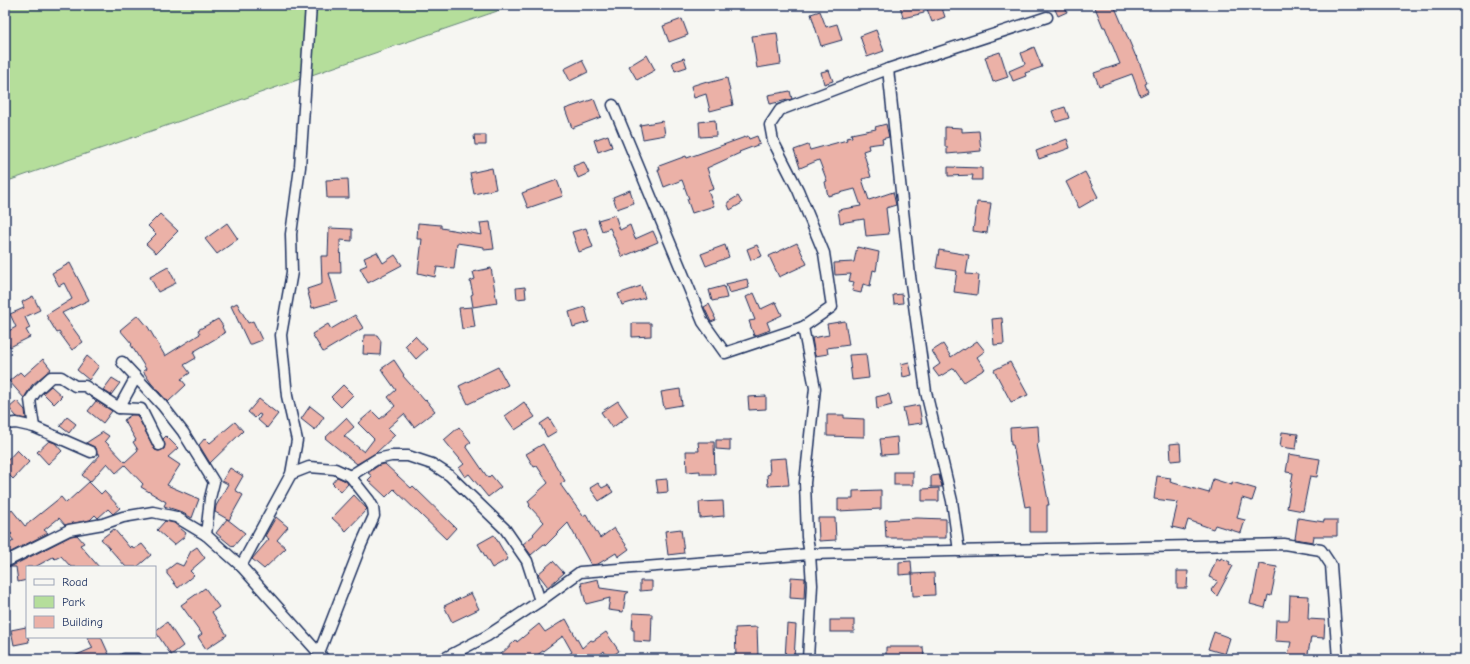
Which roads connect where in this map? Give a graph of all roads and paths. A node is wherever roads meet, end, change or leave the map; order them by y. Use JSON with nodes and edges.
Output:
{"nodes":[{"id":1,"x":311,"y":5,"type":"edge"},
{"id":2,"x":1047,"y":17,"type":"dead end"},
{"id":3,"x":888,"y":69,"type":"junction"},
{"id":4,"x":612,"y":105,"type":"dead end"},
{"id":5,"x":803,"y":327,"type":"junction"},
{"id":6,"x":122,"y":362,"type":"dead end"},
{"id":7,"x":136,"y":377,"type":"junction"},
{"id":8,"x":154,"y":396,"type":"junction"},
{"id":9,"x":119,"y":408,"type":"junction"},
{"id":10,"x":141,"y":409,"type":"junction"},
{"id":11,"x":5,"y":424,"type":"edge"},
{"id":12,"x":34,"y":427,"type":"junction"},
{"id":13,"x":159,"y":444,"type":"dead end"},
{"id":14,"x":91,"y":452,"type":"dead end"},
{"id":15,"x":290,"y":474,"type":"junction"},
{"id":16,"x":350,"y":476,"type":"junction"},
{"id":17,"x":206,"y":535,"type":"junction"},
{"id":18,"x":959,"y":551,"type":"junction"},
{"id":19,"x":810,"y":554,"type":"junction"},
{"id":20,"x":5,"y":562,"type":"edge"},
{"id":21,"x":242,"y":566,"type":"junction"},
{"id":22,"x":540,"y":601,"type":"junction"},
{"id":23,"x":322,"y":656,"type":"edge"},
{"id":24,"x":124,"y":659,"type":"edge"},
{"id":25,"x":138,"y":659,"type":"edge"},
{"id":26,"x":442,"y":659,"type":"edge"},
{"id":27,"x":808,"y":659,"type":"edge"},
{"id":28,"x":1338,"y":659,"type":"edge"}],
"edges":[{"from":1,"to":15,"type":"street"},
{"from":2,"to":3,"type":"street"},
{"from":3,"to":5,"type":"street"},
{"from":3,"to":18,"type":"street"},
{"from":4,"to":5,"type":"street"},
{"from":5,"to":19,"type":"street"},
{"from":6,"to":7,"type":"street"},
{"from":7,"to":8,"type":"street"},
{"from":7,"to":9,"type":"street"},
{"from":8,"to":10,"type":"street"},
{"from":8,"to":17,"type":"street"},
{"from":9,"to":10,"type":"street"},
{"from":9,"to":12,"type":"street"},
{"from":10,"to":13,"type":"street"},
{"from":11,"to":12,"type":"street"},
{"from":12,"to":14,"type":"street"},
{"from":15,"to":16,"type":"street"},
{"from":15,"to":21,"type":"street"},
{"from":16,"to":22,"type":"street"},
{"from":16,"to":23,"type":"street"},
{"from":17,"to":20,"type":"street"},
{"from":17,"to":21,"type":"street"},
{"from":18,"to":19,"type":"street"},
{"from":18,"to":28,"type":"street"},
{"from":19,"to":22,"type":"street"},
{"from":19,"to":27,"type":"street"},
{"from":21,"to":23,"type":"street"},
{"from":22,"to":26,"type":"street"},
{"from":24,"to":25,"type":"street"}]}
